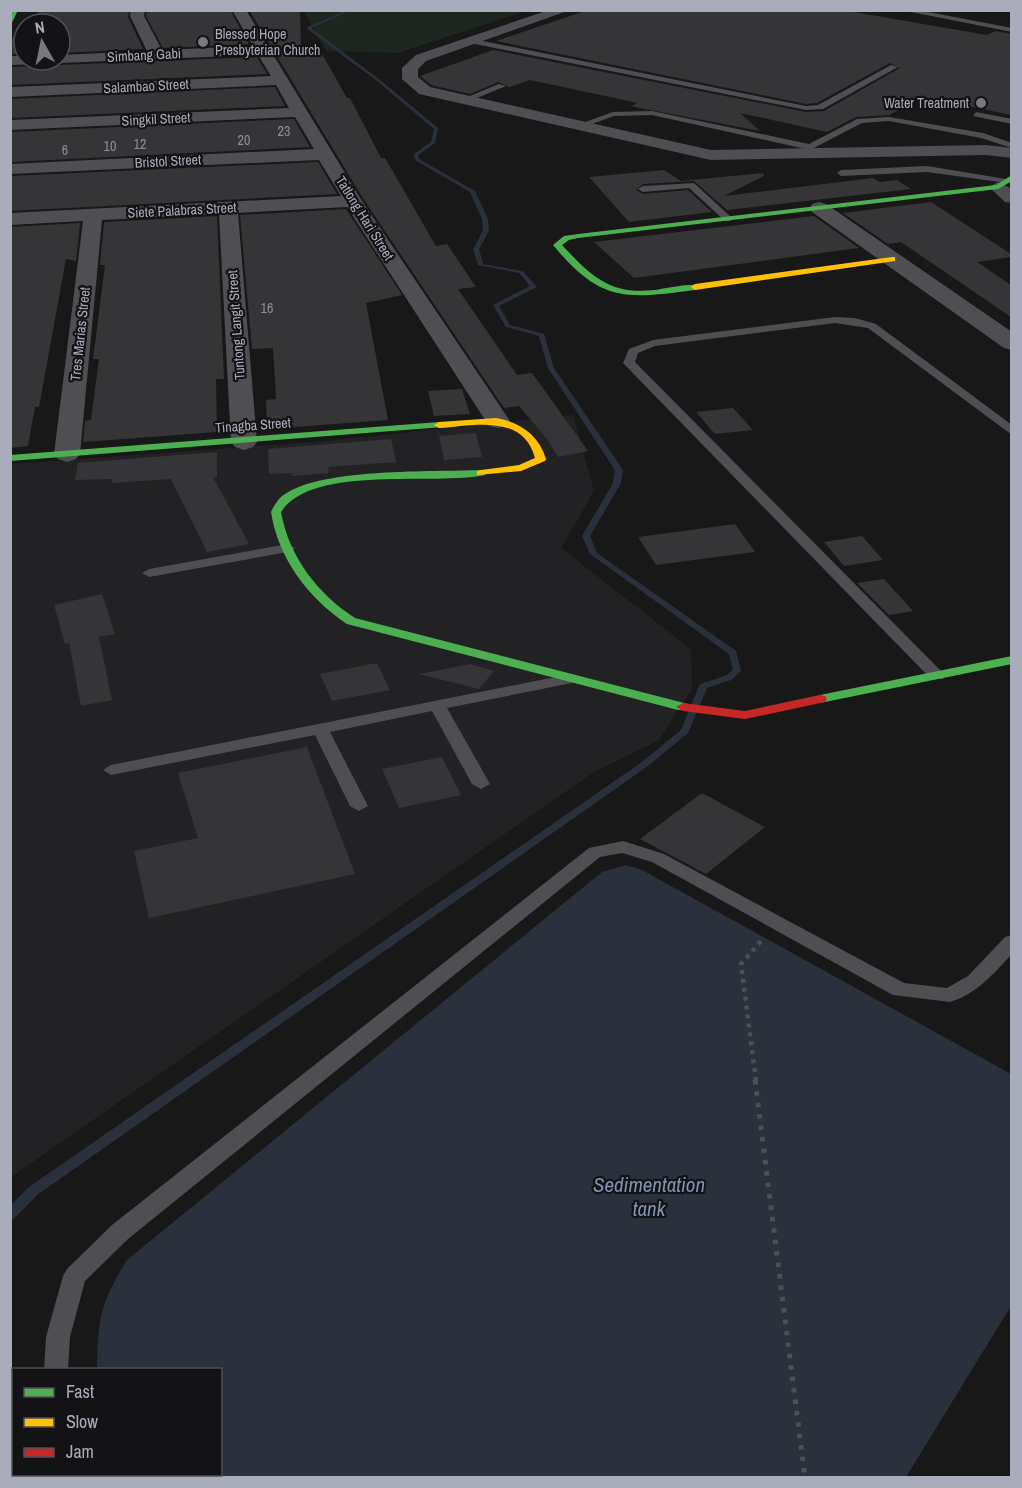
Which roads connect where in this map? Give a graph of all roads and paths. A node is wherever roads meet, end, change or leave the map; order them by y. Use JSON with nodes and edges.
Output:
{"nodes":[{"id":1,"x":15,"y":10,"type":"edge"},
{"id":2,"x":138,"y":10,"type":"edge"},
{"id":3,"x":238,"y":10,"type":"edge"},
{"id":4,"x":564,"y":10,"type":"edge"},
{"id":5,"x":904,"y":10,"type":"edge"},
{"id":6,"x":10,"y":25,"type":"edge"},
{"id":7,"x":1011,"y":30,"type":"edge"},
{"id":8,"x":473,"y":41,"type":"junction"},
{"id":9,"x":264,"y":50,"type":"junction"},
{"id":10,"x":157,"y":55,"type":"junction"},
{"id":11,"x":72,"y":59,"type":"edge"},
{"id":12,"x":894,"y":68,"type":"dead end"},
{"id":13,"x":282,"y":80,"type":"junction"},
{"id":14,"x":502,"y":86,"type":"dead end"},
{"id":15,"x":10,"y":92,"type":"edge"},
{"id":16,"x":464,"y":100,"type":"junction"},
{"id":17,"x":301,"y":112,"type":"junction"},
{"id":18,"x":976,"y":114,"type":"dead end"},
{"id":19,"x":1011,"y":122,"type":"edge"},
{"id":20,"x":10,"y":125,"type":"edge"},
{"id":21,"x":578,"y":126,"type":"junction"},
{"id":22,"x":1010,"y":149,"type":"edge"},
{"id":23,"x":812,"y":150,"type":"junction"},
{"id":24,"x":326,"y":154,"type":"junction"},
{"id":25,"x":10,"y":169,"type":"edge"},
{"id":26,"x":841,"y":173,"type":"dead end"},
{"id":27,"x":1007,"y":185,"type":"edge"},
{"id":28,"x":643,"y":189,"type":"dead end"},
{"id":29,"x":353,"y":201,"type":"junction"},
{"id":30,"x":228,"y":207,"type":"junction"},
{"id":31,"x":819,"y":208,"type":"junction"},
{"id":32,"x":93,"y":214,"type":"junction"},
{"id":33,"x":10,"y":219,"type":"edge"},
{"id":34,"x":728,"y":219,"type":"junction"},
{"id":35,"x":892,"y":259,"type":"junction"},
{"id":36,"x":1011,"y":343,"type":"edge"},
{"id":37,"x":498,"y":421,"type":"junction"},
{"id":38,"x":1011,"y":432,"type":"edge"},
{"id":39,"x":244,"y":442,"type":"junction"},
{"id":40,"x":67,"y":454,"type":"junction"},
{"id":41,"x":10,"y":458,"type":"edge"},
{"id":42,"x":288,"y":548,"type":"junction"},
{"id":43,"x":149,"y":573,"type":"dead end"},
{"id":44,"x":1011,"y":660,"type":"edge"},
{"id":45,"x":937,"y":676,"type":"junction"},
{"id":46,"x":571,"y":679,"type":"junction"},
{"id":47,"x":437,"y":705,"type":"junction"},
{"id":48,"x":320,"y":729,"type":"junction"},
{"id":49,"x":111,"y":770,"type":"dead end"},
{"id":50,"x":480,"y":784,"type":"dead end"},
{"id":51,"x":359,"y":806,"type":"dead end"},
{"id":52,"x":767,"y":935,"type":"dead end"},
{"id":53,"x":1011,"y":942,"type":"edge"},
{"id":54,"x":56,"y":1368,"type":"edge"},
{"id":55,"x":805,"y":1478,"type":"edge"}],
"edges":[{"from":1,"to":6,"type":"street"},
{"from":2,"to":10,"type":"street"},
{"from":3,"to":9,"type":"street","name":"Tatlong Hari Street"},
{"from":4,"to":8,"type":"street"},
{"from":5,"to":7,"type":"lane"},
{"from":8,"to":12,"type":"lane"},
{"from":8,"to":16,"type":"street"},
{"from":9,"to":10,"type":"street","name":"Simbang Gabi"},
{"from":9,"to":13,"type":"street","name":"Tatlong Hari Street"},
{"from":10,"to":11,"type":"street","name":"Simbang Gabi"},
{"from":13,"to":15,"type":"street","name":"Salambao Street"},
{"from":13,"to":17,"type":"street","name":"Tatlong Hari Street"},
{"from":14,"to":16,"type":"lane"},
{"from":16,"to":21,"type":"street"},
{"from":17,"to":20,"type":"street","name":"Singkil Street"},
{"from":17,"to":24,"type":"street","name":"Tatlong Hari Street"},
{"from":18,"to":19,"type":"lane"},
{"from":21,"to":23,"type":"street"},
{"from":21,"to":23,"type":"lane"},
{"from":22,"to":23,"type":"street"},
{"from":22,"to":23,"type":"lane"},
{"from":24,"to":25,"type":"street","name":"Bristol Street"},
{"from":24,"to":29,"type":"street","name":"Tatlong Hari Street"},
{"from":26,"to":27,"type":"lane"},
{"from":27,"to":31,"type":"street"},
{"from":28,"to":34,"type":"lane"},
{"from":29,"to":30,"type":"street","name":"Siete Palabras Street"},
{"from":29,"to":37,"type":"street","name":"Tatlong Hari Street"},
{"from":30,"to":32,"type":"street","name":"Siete Palabras Street"},
{"from":30,"to":39,"type":"street","name":"Tuntong Langit Street"},
{"from":31,"to":34,"type":"street"},
{"from":31,"to":35,"type":"street"},
{"from":32,"to":33,"type":"street","name":"Siete Palabras Street"},
{"from":32,"to":40,"type":"street","name":"Tres Marias Street"},
{"from":34,"to":35,"type":"street"},
{"from":35,"to":36,"type":"street"},
{"from":37,"to":39,"type":"street","name":"Tinagba Street"},
{"from":37,"to":42,"type":"street"},
{"from":38,"to":45,"type":"lane"},
{"from":39,"to":40,"type":"street","name":"Tinagba Street"},
{"from":40,"to":41,"type":"street","name":"Tinagba Street"},
{"from":42,"to":43,"type":"lane"},
{"from":42,"to":46,"type":"street"},
{"from":44,"to":45,"type":"street"},
{"from":45,"to":46,"type":"street"},
{"from":46,"to":47,"type":"lane"},
{"from":47,"to":48,"type":"lane"},
{"from":47,"to":50,"type":"lane"},
{"from":48,"to":49,"type":"lane"},
{"from":48,"to":51,"type":"lane"},
{"from":52,"to":55,"type":"path"},
{"from":53,"to":54,"type":"lane"}]}
